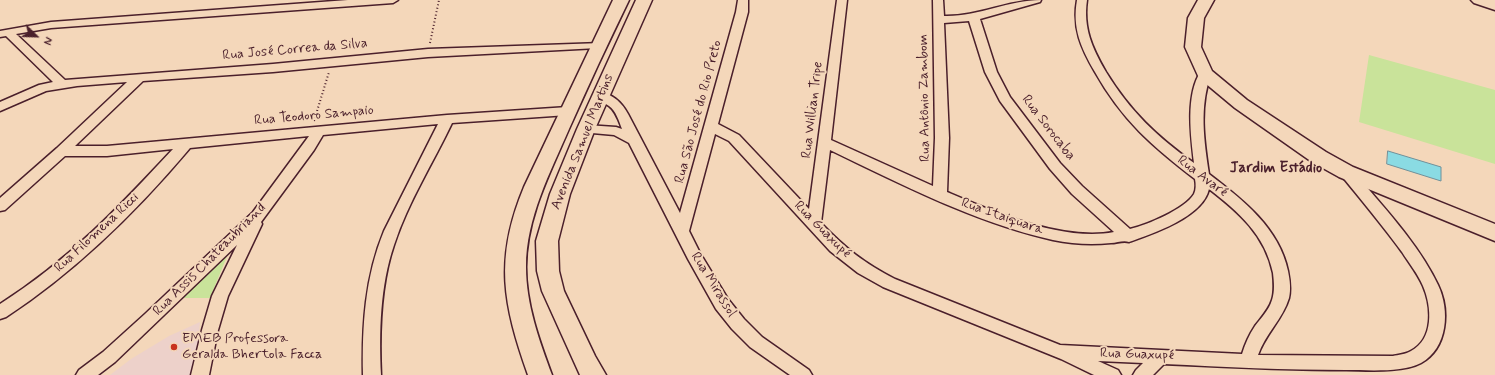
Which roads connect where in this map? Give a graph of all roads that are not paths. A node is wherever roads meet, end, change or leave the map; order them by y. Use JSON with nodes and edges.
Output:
{"nodes":[{"id":1,"x":252,"y":0,"type":"edge"},
{"id":2,"x":393,"y":0,"type":"edge"},
{"id":3,"x":621,"y":0,"type":"edge"},
{"id":4,"x":644,"y":0,"type":"edge"},
{"id":5,"x":743,"y":0,"type":"edge"},
{"id":6,"x":842,"y":0,"type":"edge"},
{"id":7,"x":938,"y":0,"type":"edge"},
{"id":8,"x":1036,"y":0,"type":"edge"},
{"id":9,"x":1082,"y":0,"type":"edge"},
{"id":10,"x":1206,"y":0,"type":"edge"},
{"id":11,"x":1479,"y":0,"type":"edge"},
{"id":12,"x":1495,"y":5,"type":"edge"},
{"id":13,"x":237,"y":12,"type":"junction"},
{"id":14,"x":974,"y":18,"type":"junction"},
{"id":15,"x":939,"y":19,"type":"junction"},
{"id":16,"x":4,"y":33,"type":"edge"},
{"id":17,"x":598,"y":45,"type":"junction"},
{"id":18,"x":1205,"y":74,"type":"junction"},
{"id":19,"x":139,"y":78,"type":"junction"},
{"id":20,"x":62,"y":84,"type":"junction"},
{"id":21,"x":601,"y":97,"type":"junction"},
{"id":22,"x":0,"y":107,"type":"edge"},
{"id":23,"x":568,"y":112,"type":"junction"},
{"id":24,"x":447,"y":119,"type":"junction"},
{"id":25,"x":711,"y":126,"type":"junction"},
{"id":26,"x":586,"y":128,"type":"junction"},
{"id":27,"x":315,"y":131,"type":"junction"},
{"id":28,"x":634,"y":140,"type":"junction"},
{"id":29,"x":825,"y":142,"type":"junction"},
{"id":30,"x":185,"y":145,"type":"junction"},
{"id":31,"x":62,"y":151,"type":"junction"},
{"id":32,"x":1346,"y":172,"type":"junction"},
{"id":33,"x":1202,"y":177,"type":"junction"},
{"id":34,"x":940,"y":195,"type":"junction"},
{"id":35,"x":0,"y":206,"type":"edge"},
{"id":36,"x":258,"y":216,"type":"junction"},
{"id":37,"x":814,"y":224,"type":"junction"},
{"id":38,"x":682,"y":230,"type":"junction"},
{"id":39,"x":1495,"y":233,"type":"edge"},
{"id":40,"x":1128,"y":236,"type":"junction"},
{"id":41,"x":0,"y":312,"type":"edge"},
{"id":42,"x":1059,"y":352,"type":"junction"},
{"id":43,"x":1161,"y":356,"type":"junction"},
{"id":44,"x":1248,"y":360,"type":"junction"},
{"id":45,"x":85,"y":375,"type":"edge"},
{"id":46,"x":200,"y":375,"type":"edge"},
{"id":47,"x":372,"y":375,"type":"edge"},
{"id":48,"x":540,"y":375,"type":"edge"},
{"id":49,"x":594,"y":375,"type":"edge"},
{"id":50,"x":803,"y":375,"type":"edge"},
{"id":51,"x":1112,"y":375,"type":"edge"},
{"id":52,"x":1142,"y":375,"type":"edge"}],
"edges":[{"from":1,"to":13,"type":"street"},
{"from":2,"to":13,"type":"street"},
{"from":3,"to":17,"type":"main road","name":"Avenida Samuel Martins"},
{"from":4,"to":21,"type":"main road","name":"Avenida Samuel Martins"},
{"from":5,"to":25,"type":"street","name":"Rua São José do Rio Preto"},
{"from":6,"to":29,"type":"street","name":"Rua Willian Tripe"},
{"from":7,"to":15,"type":"street","name":"Rua Antônio Zambom"},
{"from":8,"to":14,"type":"street"},
{"from":9,"to":33,"type":"street","name":"Rua Avaré"},
{"from":10,"to":18,"type":"main road"},
{"from":11,"to":12,"type":"main road"},
{"from":13,"to":16,"type":"street"},
{"from":14,"to":15,"type":"street"},
{"from":14,"to":40,"type":"street","name":"Rua Sorocaba"},
{"from":15,"to":34,"type":"street","name":"Rua Antônio Zambom"},
{"from":16,"to":20,"type":"street"},
{"from":17,"to":19,"type":"street","name":"Rua José Correa da Silva"},
{"from":17,"to":23,"type":"main road","name":"Avenida Samuel Martins"},
{"from":18,"to":32,"type":"main road"},
{"from":18,"to":33,"type":"street","name":"Rua Itaiquara"},
{"from":19,"to":20,"type":"street","name":"Rua José Correa da Silva"},
{"from":19,"to":31,"type":"street"},
{"from":20,"to":22,"type":"street","name":"Rua José Correa da Silva"},
{"from":21,"to":23,"type":"main road"},
{"from":21,"to":26,"type":"main road","name":"Avenida Samuel Martins"},
{"from":21,"to":28,"type":"street","name":"Rua Mirassol"},
{"from":23,"to":24,"type":"street","name":"Rua Teodoro Sampaio"},
{"from":23,"to":26,"type":"main road"},
{"from":23,"to":48,"type":"main road","name":"Avenida Samuel Martins"},
{"from":24,"to":27,"type":"street","name":"Rua Teodoro Sampaio"},
{"from":24,"to":47,"type":"street"},
{"from":25,"to":37,"type":"street","name":"Rua Guaxupé"},
{"from":25,"to":38,"type":"street","name":"Rua São José do Rio Preto"},
{"from":26,"to":28,"type":"street"},
{"from":26,"to":49,"type":"main road","name":"Avenida Samuel Martins"},
{"from":27,"to":30,"type":"street","name":"Rua Teodoro Sampaio"},
{"from":27,"to":36,"type":"street","name":"Rua Assis Chateaubriand"},
{"from":28,"to":38,"type":"street","name":"Rua Mirassol"},
{"from":29,"to":34,"type":"street","name":"Rua Itaiquara"},
{"from":29,"to":37,"type":"street","name":"Rua Willian Tripe"},
{"from":30,"to":31,"type":"street","name":"Rua Teodoro Sampaio"},
{"from":30,"to":41,"type":"street","name":"Rua Filomena Ricci"},
{"from":31,"to":35,"type":"street"},
{"from":32,"to":39,"type":"main road"},
{"from":32,"to":44,"type":"street","name":"Rua Guaxupé"},
{"from":33,"to":40,"type":"street","name":"Rua Itaiquara"},
{"from":33,"to":44,"type":"street","name":"Rua Avaré"},
{"from":34,"to":40,"type":"street","name":"Rua Itaiquara"},
{"from":36,"to":45,"type":"street","name":"Rua Assis Chateaubriand"},
{"from":36,"to":46,"type":"street"},
{"from":37,"to":42,"type":"street","name":"Rua Guaxupé"},
{"from":38,"to":50,"type":"street","name":"Rua Mirassol"},
{"from":42,"to":43,"type":"street","name":"Rua Guaxupé"},
{"from":42,"to":51,"type":"street"},
{"from":43,"to":44,"type":"street","name":"Rua Guaxupé"},
{"from":43,"to":52,"type":"street"}]}
